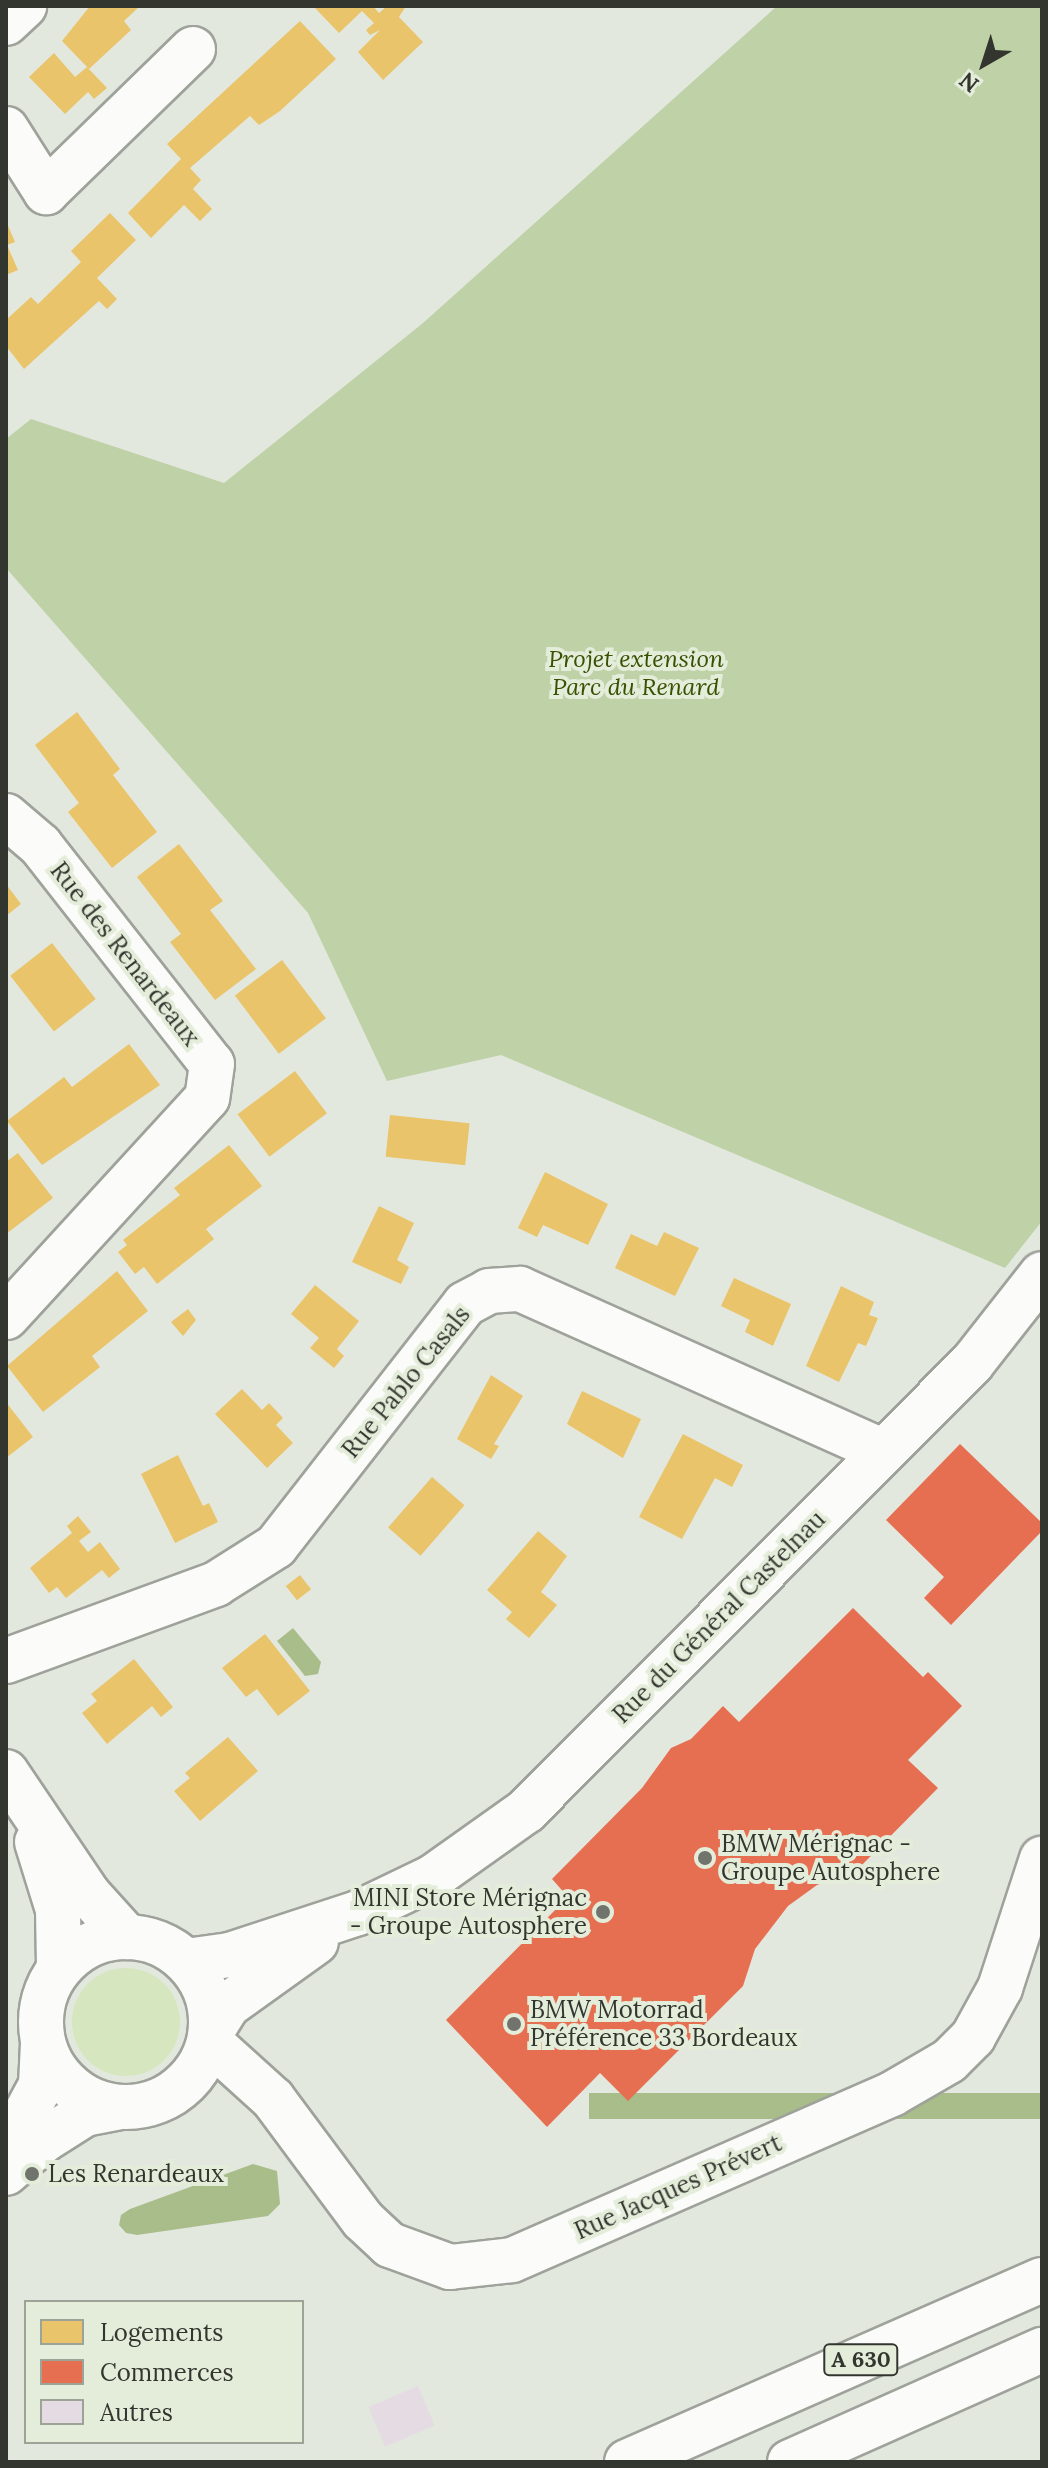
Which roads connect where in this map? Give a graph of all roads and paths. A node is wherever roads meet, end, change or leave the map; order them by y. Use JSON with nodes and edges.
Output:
{"nodes":[{"id":1,"x":24,"y":6,"type":"edge"},
{"id":2,"x":6,"y":23,"type":"edge"},
{"id":3,"x":193,"y":49,"type":"dead end"},
{"id":4,"x":6,"y":129,"type":"edge"},
{"id":5,"x":6,"y":816,"type":"edge"},
{"id":6,"x":1042,"y":1274,"type":"edge"},
{"id":7,"x":6,"y":1317,"type":"edge"},
{"id":8,"x":883,"y":1451,"type":"junction"},
{"id":9,"x":6,"y":1661,"type":"edge"},
{"id":10,"x":6,"y":1772,"type":"edge"},
{"id":11,"x":28,"y":1809,"type":"junction"},
{"id":12,"x":1042,"y":1859,"type":"edge"},
{"id":13,"x":358,"y":1913,"type":"junction"},
{"id":14,"x":127,"y":1937,"type":"junction"},
{"id":15,"x":186,"y":1961,"type":"junction"},
{"id":16,"x":59,"y":1969,"type":"junction"},
{"id":17,"x":210,"y":2037,"type":"junction"},
{"id":18,"x":43,"y":2043,"type":"junction"},
{"id":19,"x":249,"y":2083,"type":"junction"},
{"id":20,"x":181,"y":2088,"type":"junction"},
{"id":21,"x":117,"y":2108,"type":"junction"},
{"id":22,"x":6,"y":2150,"type":"edge"},
{"id":23,"x":6,"y":2173,"type":"edge"},
{"id":24,"x":1042,"y":2280,"type":"edge"},
{"id":25,"x":1042,"y":2350,"type":"edge"},
{"id":26,"x":627,"y":2462,"type":"edge"},
{"id":27,"x":790,"y":2462,"type":"edge"}],
"edges":[{"from":1,"to":2,"type":"main road"},
{"from":3,"to":4,"type":"main road"},
{"from":5,"to":7,"type":"main road","name":"Rue des Renardeaux"},
{"from":6,"to":8,"type":"main road","name":"Rue du Général Castelnau"},
{"from":8,"to":9,"type":"main road","name":"Rue Pablo Casals"},
{"from":8,"to":13,"type":"main road","name":"Rue du Général Castelnau"},
{"from":10,"to":11,"type":"main road"},
{"from":11,"to":14,"type":"main road"},
{"from":11,"to":16,"type":"main road"},
{"from":12,"to":19,"type":"main road","name":"Rue Jacques Prévert"},
{"from":13,"to":15,"type":"main road","name":"Rue du Général Castelnau"},
{"from":13,"to":17,"type":"main road","name":"Rue du Général Castelnau"},
{"from":14,"to":15,"type":"main road"},
{"from":14,"to":16,"type":"main road"},
{"from":15,"to":17,"type":"main road"},
{"from":16,"to":18,"type":"main road"},
{"from":17,"to":19,"type":"main road","name":"Rue Jacques Prévert"},
{"from":17,"to":20,"type":"main road"},
{"from":18,"to":21,"type":"main road"},
{"from":18,"to":22,"type":"main road"},
{"from":19,"to":20,"type":"main road"},
{"from":20,"to":21,"type":"main road"},
{"from":21,"to":23,"type":"main road"},
{"from":24,"to":26,"type":"main road","number":"A 630"},
{"from":25,"to":27,"type":"main road","number":"A 630"}]}
